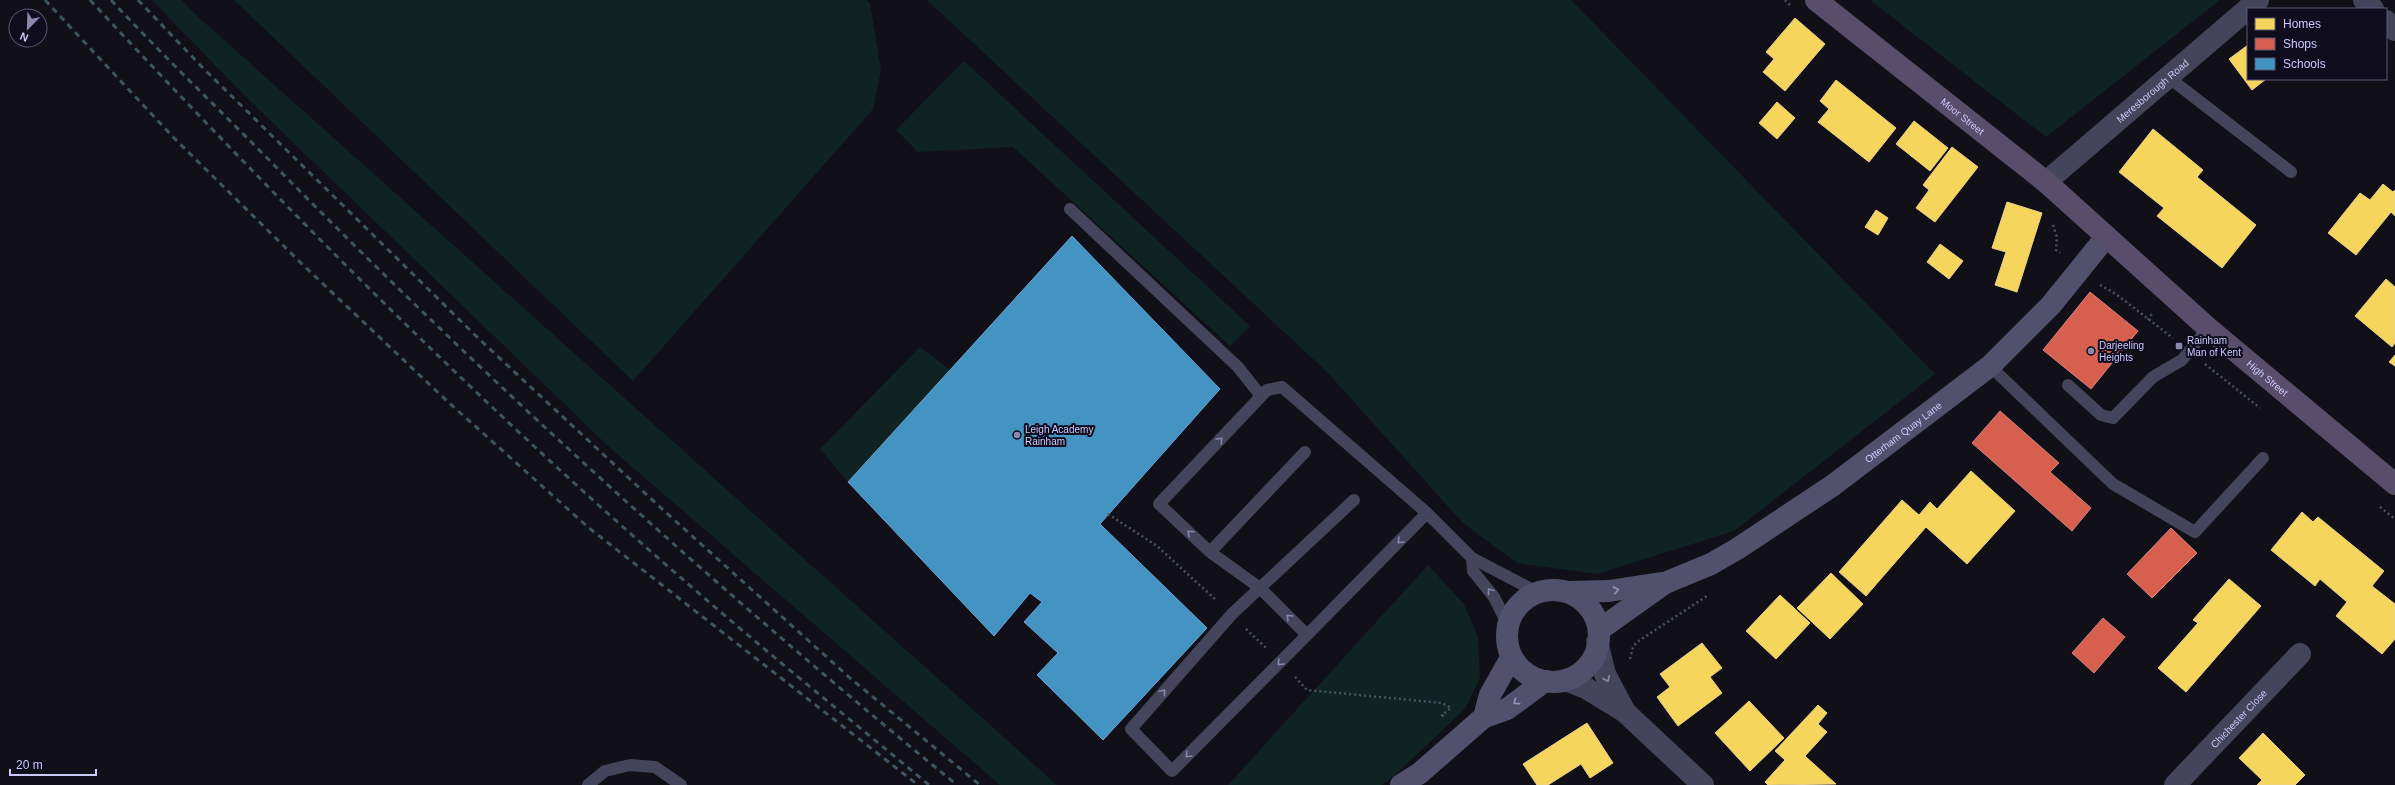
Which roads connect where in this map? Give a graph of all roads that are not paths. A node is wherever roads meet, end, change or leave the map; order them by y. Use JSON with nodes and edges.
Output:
{"nodes":[{"id":1,"x":1816,"y":0,"type":"edge"},
{"id":2,"x":2258,"y":0,"type":"edge"},
{"id":3,"x":2364,"y":0,"type":"edge"},
{"id":4,"x":2249,"y":8,"type":"edge"},
{"id":5,"x":2372,"y":8,"type":"edge"},
{"id":6,"x":2247,"y":9,"type":"edge"},
{"id":7,"x":2387,"y":22,"type":"edge"},
{"id":8,"x":2395,"y":30,"type":"edge"},
{"id":9,"x":2168,"y":77,"type":"junction"},
{"id":10,"x":2291,"y":172,"type":"dead end"},
{"id":11,"x":2046,"y":182,"type":"junction"},
{"id":12,"x":1070,"y":209,"type":"dead end"},
{"id":13,"x":2106,"y":237,"type":"junction"},
{"id":14,"x":2208,"y":328,"type":"junction"},
{"id":15,"x":1990,"y":366,"type":"junction"},
{"id":16,"x":2068,"y":385,"type":"dead end"},
{"id":17,"x":1261,"y":396,"type":"junction"},
{"id":18,"x":1305,"y":452,"type":"dead end"},
{"id":19,"x":2263,"y":458,"type":"dead end"},
{"id":20,"x":2395,"y":484,"type":"edge"},
{"id":21,"x":1354,"y":500,"type":"dead end"},
{"id":22,"x":1427,"y":513,"type":"junction"},
{"id":23,"x":1210,"y":552,"type":"junction"},
{"id":24,"x":1472,"y":558,"type":"junction"},
{"id":25,"x":1665,"y":583,"type":"junction"},
{"id":26,"x":1260,"y":588,"type":"junction"},
{"id":27,"x":1563,"y":591,"type":"junction"},
{"id":28,"x":1537,"y":592,"type":"junction"},
{"id":29,"x":1508,"y":626,"type":"junction"},
{"id":30,"x":1307,"y":635,"type":"junction"},
{"id":31,"x":1598,"y":636,"type":"junction"},
{"id":32,"x":2300,"y":654,"type":"dead end"},
{"id":33,"x":1511,"y":658,"type":"junction"},
{"id":34,"x":1545,"y":681,"type":"junction"},
{"id":35,"x":1568,"y":681,"type":"junction"},
{"id":36,"x":1624,"y":712,"type":"junction"},
{"id":37,"x":1484,"y":717,"type":"junction"},
{"id":38,"x":2177,"y":784,"type":"edge"},
{"id":39,"x":588,"y":785,"type":"edge"},
{"id":40,"x":681,"y":785,"type":"edge"},
{"id":41,"x":1401,"y":785,"type":"edge"},
{"id":42,"x":1703,"y":785,"type":"edge"}],
"edges":[{"from":1,"to":11,"type":"main road","name":"Moor Street"},
{"from":2,"to":4,"type":"street","name":"Meresborough Road"},
{"from":3,"to":5,"type":"street"},
{"from":6,"to":9,"type":"street","name":"Meresborough Road"},
{"from":7,"to":8,"type":"street"},
{"from":9,"to":10,"type":"lane"},
{"from":9,"to":11,"type":"street","name":"Meresborough Road"},
{"from":11,"to":13,"type":"main road","name":"Moor Street"},
{"from":12,"to":17,"type":"lane"},
{"from":13,"to":14,"type":"main road","name":"High Street"},
{"from":13,"to":15,"type":"street","name":"Otterham Quay Lane"},
{"from":14,"to":16,"type":"lane"},
{"from":14,"to":20,"type":"main road","name":"High Street"},
{"from":15,"to":19,"type":"lane"},
{"from":15,"to":25,"type":"street","name":"Otterham Quay Lane"},
{"from":17,"to":22,"type":"lane"},
{"from":23,"to":17,"type":"lane","one_way":true},
{"from":18,"to":23,"type":"lane"},
{"from":21,"to":26,"type":"lane"},
{"from":22,"to":24,"type":"lane"},
{"from":22,"to":30,"type":"lane","one_way":true},
{"from":23,"to":26,"type":"lane"},
{"from":24,"to":28,"type":"lane"},
{"from":29,"to":24,"type":"lane","one_way":true},
{"from":27,"to":25,"type":"street","name":"Otterham Quay Lane","one_way":true},
{"from":25,"to":31,"type":"street","name":"Otterham Quay Lane"},
{"from":30,"to":26,"type":"lane","one_way":true},
{"from":30,"to":26,"type":"lane","one_way":true},
{"from":27,"to":28,"type":"street","name":"Otterham Quay Lane"},
{"from":27,"to":31,"type":"street","name":"Otterham Quay Lane"},
{"from":28,"to":29,"type":"street","name":"Otterham Quay Lane"},
{"from":29,"to":33,"type":"street","name":"Otterham Quay Lane"},
{"from":31,"to":35,"type":"street"},
{"from":31,"to":36,"type":"street","one_way":true},
{"from":32,"to":38,"type":"street","name":"Chichester Close"},
{"from":33,"to":34,"type":"street"},
{"from":33,"to":37,"type":"street"},
{"from":34,"to":35,"type":"street"},
{"from":34,"to":37,"type":"street","one_way":true},
{"from":35,"to":36,"type":"street"},
{"from":36,"to":42,"type":"street"},
{"from":37,"to":41,"type":"street"},
{"from":39,"to":40,"type":"lane"}]}
